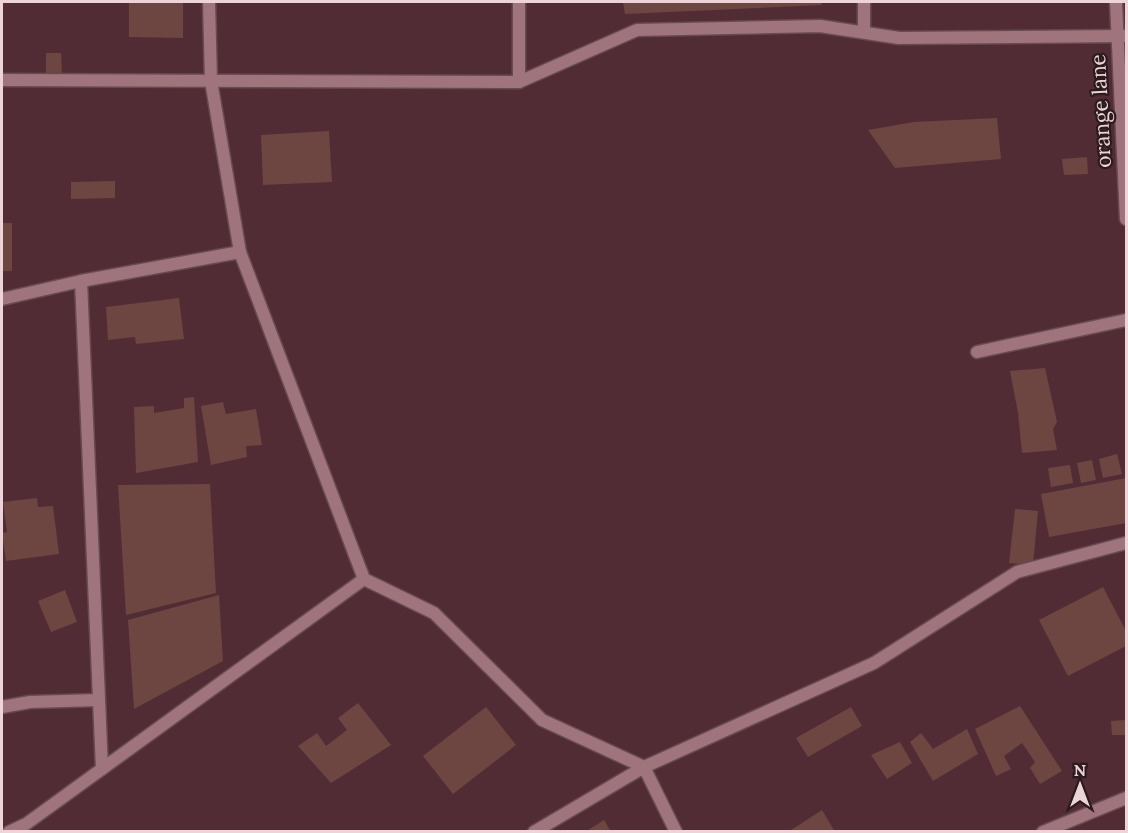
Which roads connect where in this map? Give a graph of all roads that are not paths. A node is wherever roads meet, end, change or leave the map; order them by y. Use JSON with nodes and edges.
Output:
{"nodes":[{"id":1,"x":209,"y":2,"type":"edge"},
{"id":2,"x":519,"y":2,"type":"edge"},
{"id":3,"x":864,"y":2,"type":"edge"},
{"id":4,"x":1116,"y":2,"type":"edge"},
{"id":5,"x":864,"y":32,"type":"junction"},
{"id":6,"x":1122,"y":36,"type":"edge"},
{"id":7,"x":2,"y":80,"type":"edge"},
{"id":8,"x":211,"y":81,"type":"junction"},
{"id":9,"x":519,"y":82,"type":"junction"},
{"id":10,"x":1126,"y":219,"type":"edge"},
{"id":11,"x":240,"y":252,"type":"junction"},
{"id":12,"x":81,"y":281,"type":"junction"},
{"id":13,"x":2,"y":299,"type":"edge"},
{"id":14,"x":1126,"y":320,"type":"edge"},
{"id":15,"x":977,"y":352,"type":"dead end"},
{"id":16,"x":1126,"y":543,"type":"edge"},
{"id":17,"x":364,"y":579,"type":"junction"},
{"id":18,"x":99,"y":700,"type":"junction"},
{"id":19,"x":2,"y":707,"type":"edge"},
{"id":20,"x":645,"y":767,"type":"junction"},
{"id":21,"x":102,"y":769,"type":"junction"},
{"id":22,"x":1126,"y":798,"type":"edge"},
{"id":23,"x":9,"y":831,"type":"edge"},
{"id":24,"x":534,"y":831,"type":"edge"},
{"id":25,"x":676,"y":831,"type":"edge"},
{"id":26,"x":1043,"y":831,"type":"edge"}],
"edges":[{"from":1,"to":8,"type":"street"},
{"from":2,"to":9,"type":"street"},
{"from":3,"to":5,"type":"street"},
{"from":4,"to":6,"type":"street","name":"orange lane"},
{"from":5,"to":6,"type":"street"},
{"from":5,"to":9,"type":"street"},
{"from":6,"to":10,"type":"street","name":"orange lane"},
{"from":7,"to":8,"type":"street"},
{"from":8,"to":9,"type":"street"},
{"from":8,"to":11,"type":"street"},
{"from":11,"to":12,"type":"street"},
{"from":11,"to":17,"type":"street"},
{"from":12,"to":13,"type":"street"},
{"from":12,"to":18,"type":"street"},
{"from":14,"to":15,"type":"street"},
{"from":16,"to":20,"type":"street"},
{"from":17,"to":20,"type":"street"},
{"from":17,"to":21,"type":"street"},
{"from":18,"to":19,"type":"street"},
{"from":18,"to":21,"type":"street"},
{"from":20,"to":24,"type":"street"},
{"from":20,"to":25,"type":"street"},
{"from":21,"to":23,"type":"street"},
{"from":22,"to":26,"type":"street"}]}
